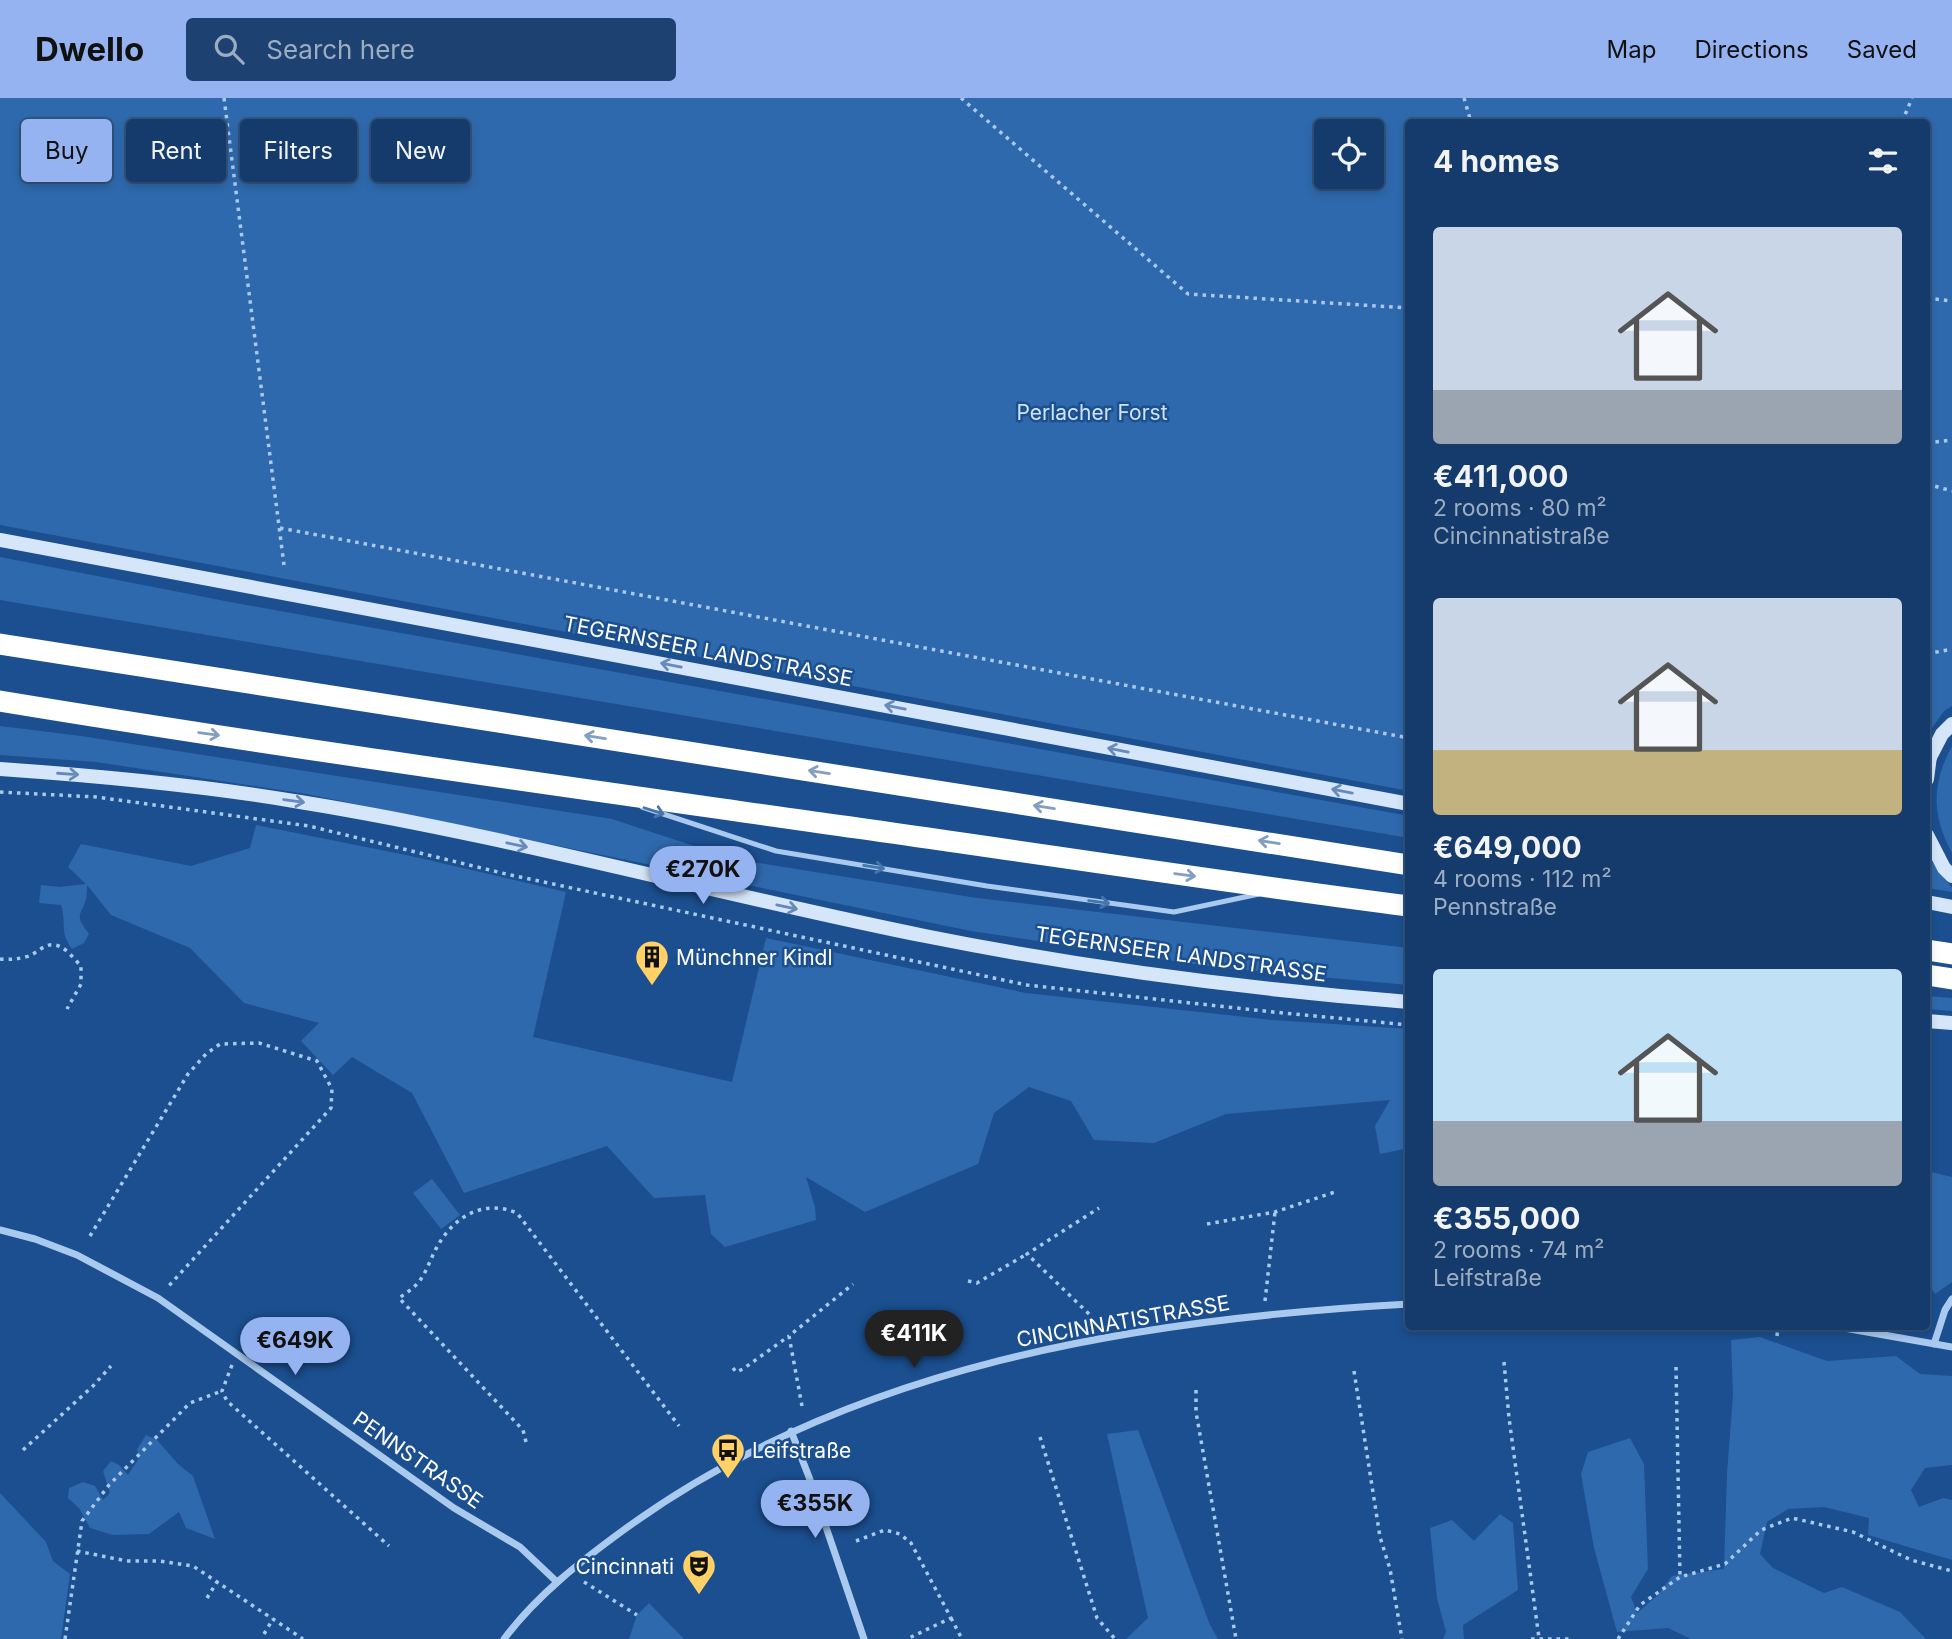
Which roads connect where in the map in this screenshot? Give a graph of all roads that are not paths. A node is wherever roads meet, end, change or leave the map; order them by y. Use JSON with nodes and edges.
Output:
{"nodes":[{"id":1,"x":0,"y":540,"type":"edge"},
{"id":2,"x":0,"y":644,"type":"edge"},
{"id":3,"x":0,"y":701,"type":"edge"},
{"id":4,"x":1952,"y":724,"type":"edge"},
{"id":5,"x":1930,"y":755,"type":"edge"},
{"id":6,"x":0,"y":769,"type":"edge"},
{"id":7,"x":589,"y":790,"type":"junction"},
{"id":8,"x":627,"y":802,"type":"dead end"},
{"id":9,"x":1405,"y":803,"type":"edge"},
{"id":10,"x":639,"y":806,"type":"dead end"},
{"id":11,"x":1930,"y":841,"type":"edge"},
{"id":12,"x":1405,"y":864,"type":"edge"},
{"id":13,"x":1952,"y":876,"type":"edge"},
{"id":14,"x":1281,"y":890,"type":"junction"},
{"id":15,"x":1930,"y":903,"type":"edge"},
{"id":16,"x":1405,"y":905,"type":"edge"},
{"id":17,"x":1952,"y":907,"type":"edge"},
{"id":18,"x":1930,"y":950,"type":"edge"},
{"id":19,"x":1952,"y":954,"type":"edge"},
{"id":20,"x":1930,"y":975,"type":"edge"},
{"id":21,"x":1952,"y":979,"type":"edge"},
{"id":22,"x":1405,"y":1002,"type":"edge"},
{"id":23,"x":1930,"y":1021,"type":"edge"},
{"id":24,"x":1952,"y":1023,"type":"edge"},
{"id":25,"x":0,"y":1230,"type":"edge"},
{"id":26,"x":1952,"y":1299,"type":"edge"},
{"id":27,"x":1405,"y":1304,"type":"edge"},
{"id":28,"x":1855,"y":1330,"type":"edge"},
{"id":29,"x":1934,"y":1344,"type":"junction"},
{"id":30,"x":1952,"y":1347,"type":"edge"},
{"id":31,"x":791,"y":1432,"type":"junction"},
{"id":32,"x":557,"y":1582,"type":"junction"},
{"id":33,"x":504,"y":1639,"type":"edge"},
{"id":34,"x":864,"y":1639,"type":"edge"}],
"edges":[{"from":9,"to":1,"type":"main road","name":"TEGERNSEER LANDSTRASSE","one_way":true},
{"from":12,"to":2,"type":"highway","one_way":true},
{"from":3,"to":7,"type":"highway","one_way":true},
{"from":4,"to":5,"type":"main road"},
{"from":6,"to":22,"type":"main road","name":"TEGERNSEER LANDSTRASSE","one_way":true},
{"from":7,"to":8,"type":"lane"},
{"from":7,"to":14,"type":"highway","one_way":true},
{"from":10,"to":14,"type":"lane","one_way":true},
{"from":11,"to":13,"type":"main road"},
{"from":14,"to":16,"type":"highway"},
{"from":15,"to":17,"type":"main road"},
{"from":18,"to":19,"type":"highway"},
{"from":20,"to":21,"type":"highway"},
{"from":23,"to":24,"type":"main road"},
{"from":25,"to":32,"type":"street","name":"PENNSTRASSE"},
{"from":26,"to":29,"type":"street"},
{"from":27,"to":31,"type":"street","name":"CINCINNATISTRASSE"},
{"from":28,"to":29,"type":"street"},
{"from":29,"to":30,"type":"street"},
{"from":31,"to":32,"type":"street","name":"CINCINNATISTRASSE"},
{"from":31,"to":34,"type":"street"},
{"from":32,"to":33,"type":"street","name":"CINCINNATISTRASSE"}]}
